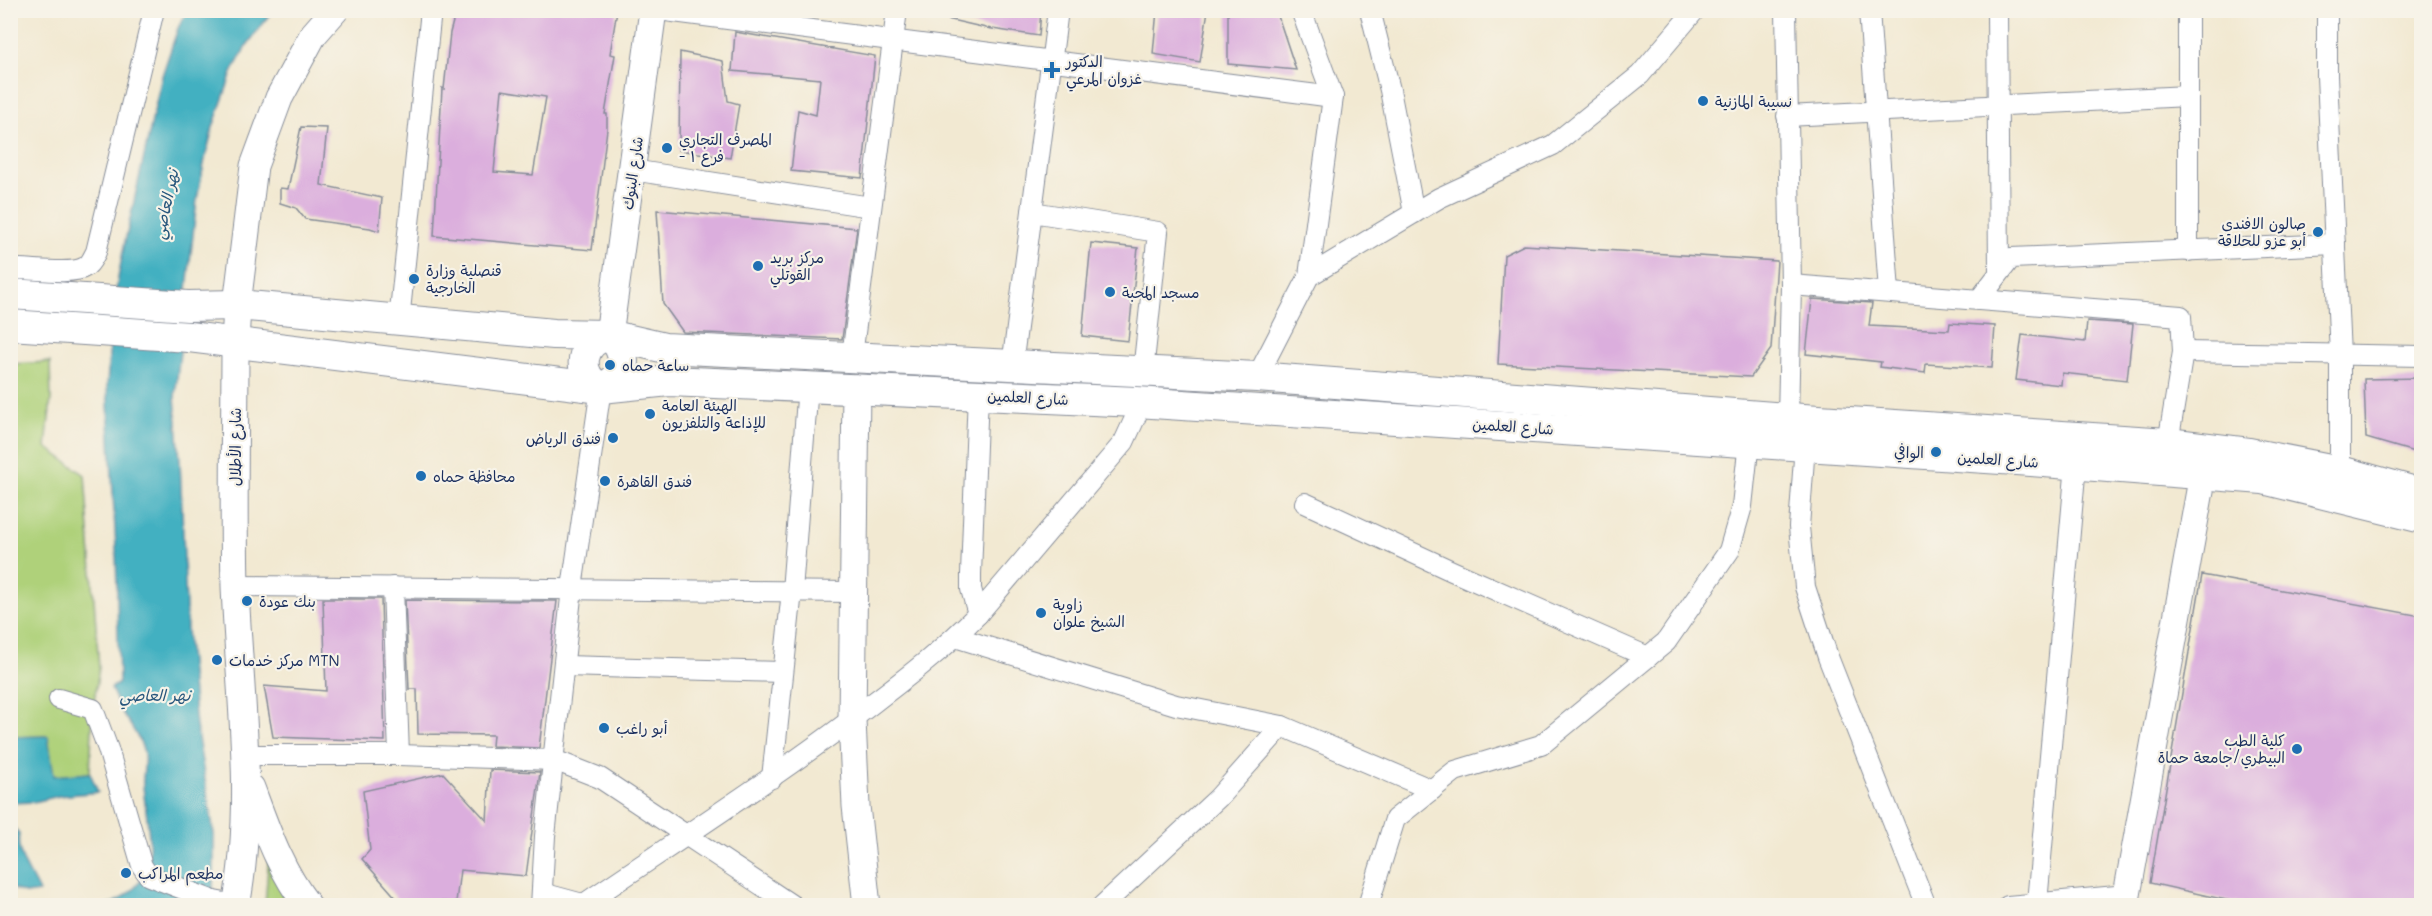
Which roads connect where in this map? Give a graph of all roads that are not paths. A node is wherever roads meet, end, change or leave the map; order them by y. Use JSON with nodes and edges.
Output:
{"nodes":[{"id":1,"x":154,"y":10,"type":"edge"},
{"id":2,"x":335,"y":10,"type":"edge"},
{"id":3,"x":431,"y":10,"type":"edge"},
{"id":4,"x":653,"y":10,"type":"edge"},
{"id":5,"x":658,"y":10,"type":"edge"},
{"id":6,"x":897,"y":10,"type":"edge"},
{"id":7,"x":1058,"y":10,"type":"edge"},
{"id":8,"x":1300,"y":10,"type":"edge"},
{"id":9,"x":1370,"y":10,"type":"edge"},
{"id":10,"x":1695,"y":10,"type":"edge"},
{"id":11,"x":1786,"y":10,"type":"edge"},
{"id":12,"x":1869,"y":10,"type":"edge"},
{"id":13,"x":1996,"y":10,"type":"edge"},
{"id":14,"x":2188,"y":10,"type":"edge"},
{"id":15,"x":2327,"y":10,"type":"edge"},
{"id":16,"x":893,"y":41,"type":"junction"},
{"id":17,"x":1051,"y":62,"type":"junction"},
{"id":18,"x":1333,"y":96,"type":"junction"},
{"id":19,"x":2188,"y":96,"type":"junction"},
{"id":20,"x":1998,"y":105,"type":"junction"},
{"id":21,"x":1875,"y":112,"type":"junction"},
{"id":22,"x":1788,"y":116,"type":"junction"},
{"id":23,"x":632,"y":170,"type":"junction"},
{"id":24,"x":871,"y":207,"type":"junction"},
{"id":25,"x":1032,"y":212,"type":"junction"},
{"id":26,"x":1414,"y":213,"type":"junction"},
{"id":27,"x":2335,"y":244,"type":"junction"},
{"id":28,"x":2188,"y":250,"type":"junction"},
{"id":29,"x":1999,"y":273,"type":"junction"},
{"id":30,"x":1309,"y":276,"type":"junction"},
{"id":31,"x":15,"y":281,"type":"edge"},
{"id":32,"x":1791,"y":285,"type":"junction"},
{"id":33,"x":1889,"y":292,"type":"junction"},
{"id":34,"x":1979,"y":300,"type":"junction"},
{"id":35,"x":237,"y":305,"type":"junction"},
{"id":36,"x":399,"y":321,"type":"junction"},
{"id":37,"x":10,"y":325,"type":"edge"},
{"id":38,"x":609,"y":335,"type":"junction"},
{"id":39,"x":235,"y":344,"type":"junction"},
{"id":40,"x":2183,"y":352,"type":"junction"},
{"id":41,"x":2340,"y":354,"type":"junction"},
{"id":42,"x":852,"y":356,"type":"junction"},
{"id":43,"x":2421,"y":356,"type":"edge"},
{"id":44,"x":1012,"y":366,"type":"junction"},
{"id":45,"x":1143,"y":372,"type":"junction"},
{"id":46,"x":1257,"y":377,"type":"junction"},
{"id":47,"x":808,"y":386,"type":"junction"},
{"id":48,"x":601,"y":388,"type":"junction"},
{"id":49,"x":856,"y":388,"type":"junction"},
{"id":50,"x":978,"y":394,"type":"junction"},
{"id":51,"x":1137,"y":402,"type":"junction"},
{"id":52,"x":1788,"y":418,"type":"junction"},
{"id":53,"x":1749,"y":441,"type":"junction"},
{"id":54,"x":2168,"y":443,"type":"junction"},
{"id":55,"x":1805,"y":445,"type":"junction"},
{"id":56,"x":2076,"y":465,"type":"junction"},
{"id":57,"x":2340,"y":471,"type":"junction"},
{"id":58,"x":2203,"y":474,"type":"junction"},
{"id":59,"x":2421,"y":494,"type":"edge"},
{"id":60,"x":1305,"y":502,"type":"dead end"},
{"id":61,"x":2421,"y":518,"type":"edge"},
{"id":62,"x":235,"y":586,"type":"junction"},
{"id":63,"x":393,"y":587,"type":"junction"},
{"id":64,"x":572,"y":588,"type":"junction"},
{"id":65,"x":792,"y":591,"type":"junction"},
{"id":66,"x":853,"y":592,"type":"junction"},
{"id":67,"x":978,"y":614,"type":"junction"},
{"id":68,"x":955,"y":637,"type":"junction"},
{"id":69,"x":1648,"y":657,"type":"junction"},
{"id":70,"x":565,"y":666,"type":"junction"},
{"id":71,"x":782,"y":672,"type":"junction"},
{"id":72,"x":59,"y":699,"type":"dead end"},
{"id":73,"x":852,"y":720,"type":"junction"},
{"id":74,"x":1282,"y":726,"type":"junction"},
{"id":75,"x":399,"y":755,"type":"junction"},
{"id":76,"x":554,"y":760,"type":"junction"},
{"id":77,"x":245,"y":764,"type":"junction"},
{"id":78,"x":772,"y":778,"type":"junction"},
{"id":79,"x":1432,"y":789,"type":"junction"},
{"id":80,"x":686,"y":834,"type":"junction"},
{"id":81,"x":542,"y":899,"type":"edge"},
{"id":82,"x":2126,"y":900,"type":"edge"},
{"id":83,"x":2037,"y":903,"type":"junction"},
{"id":84,"x":229,"y":904,"type":"edge"},
{"id":85,"x":587,"y":905,"type":"edge"},
{"id":86,"x":308,"y":906,"type":"edge"},
{"id":87,"x":793,"y":906,"type":"edge"},
{"id":88,"x":867,"y":906,"type":"edge"},
{"id":89,"x":1102,"y":906,"type":"edge"},
{"id":90,"x":1368,"y":906,"type":"edge"},
{"id":91,"x":1926,"y":906,"type":"edge"},
{"id":92,"x":2008,"y":906,"type":"edge"}],
"edges":[{"from":1,"to":31,"type":"street"},
{"from":2,"to":35,"type":"main road","name":"شارع الأطلال"},
{"from":3,"to":36,"type":"street"},
{"from":4,"to":23,"type":"main road","name":"شارع البنوك"},
{"from":5,"to":16,"type":"street"},
{"from":6,"to":16,"type":"street"},
{"from":7,"to":17,"type":"street"},
{"from":8,"to":18,"type":"street"},
{"from":9,"to":26,"type":"street"},
{"from":10,"to":26,"type":"street"},
{"from":11,"to":22,"type":"street"},
{"from":12,"to":21,"type":"street"},
{"from":13,"to":20,"type":"street"},
{"from":14,"to":19,"type":"street"},
{"from":15,"to":27,"type":"street"},
{"from":16,"to":17,"type":"street"},
{"from":16,"to":24,"type":"street"},
{"from":17,"to":18,"type":"street"},
{"from":17,"to":25,"type":"street"},
{"from":18,"to":30,"type":"street"},
{"from":19,"to":20,"type":"street"},
{"from":19,"to":28,"type":"street"},
{"from":20,"to":21,"type":"street"},
{"from":20,"to":29,"type":"street"},
{"from":21,"to":22,"type":"street"},
{"from":21,"to":33,"type":"street"},
{"from":22,"to":32,"type":"street"},
{"from":23,"to":24,"type":"street"},
{"from":23,"to":38,"type":"main road","name":"شارع البنوك"},
{"from":24,"to":42,"type":"street"},
{"from":25,"to":44,"type":"street"},
{"from":25,"to":45,"type":"street"},
{"from":26,"to":30,"type":"street"},
{"from":27,"to":28,"type":"street"},
{"from":27,"to":41,"type":"street"},
{"from":28,"to":29,"type":"street"},
{"from":29,"to":34,"type":"street"},
{"from":30,"to":46,"type":"street"},
{"from":31,"to":35,"type":"main road","name":"شارع العلمين"},
{"from":32,"to":33,"type":"street"},
{"from":32,"to":52,"type":"street"},
{"from":33,"to":34,"type":"street"},
{"from":34,"to":40,"type":"street"},
{"from":35,"to":36,"type":"main road","name":"شارع العلمين"},
{"from":35,"to":39,"type":"main road","name":"شارع الأطلال"},
{"from":36,"to":38,"type":"main road","name":"شارع العلمين"},
{"from":37,"to":39,"type":"main road","name":"شارع العلمين"},
{"from":38,"to":42,"type":"main road","name":"شارع العلمين"},
{"from":38,"to":48,"type":"main road"},
{"from":39,"to":48,"type":"main road","name":"شارع العلمين"},
{"from":39,"to":62,"type":"main road","name":"شارع الأطلال"},
{"from":40,"to":41,"type":"street"},
{"from":40,"to":54,"type":"street"},
{"from":41,"to":43,"type":"street"},
{"from":41,"to":57,"type":"street"},
{"from":42,"to":44,"type":"main road","name":"شارع العلمين"},
{"from":44,"to":45,"type":"main road","name":"شارع العلمين"},
{"from":45,"to":46,"type":"main road","name":"شارع العلمين"},
{"from":46,"to":52,"type":"main road","name":"شارع العلمين"},
{"from":47,"to":48,"type":"main road","name":"شارع العلمين"},
{"from":47,"to":49,"type":"main road","name":"شارع العلمين"},
{"from":47,"to":65,"type":"street"},
{"from":48,"to":64,"type":"street"},
{"from":49,"to":50,"type":"main road","name":"شارع العلمين"},
{"from":49,"to":66,"type":"main road"},
{"from":50,"to":51,"type":"main road","name":"شارع العلمين"},
{"from":50,"to":67,"type":"street"},
{"from":51,"to":53,"type":"main road","name":"شارع العلمين"},
{"from":51,"to":67,"type":"street"},
{"from":52,"to":54,"type":"main road","name":"شارع العلمين"},
{"from":53,"to":55,"type":"main road","name":"شارع العلمين"},
{"from":53,"to":69,"type":"street"},
{"from":54,"to":57,"type":"main road","name":"شارع العلمين"},
{"from":55,"to":56,"type":"main road","name":"شارع العلمين"},
{"from":55,"to":91,"type":"street"},
{"from":56,"to":58,"type":"main road","name":"شارع العلمين"},
{"from":56,"to":83,"type":"street"},
{"from":57,"to":59,"type":"main road","name":"شارع العلمين"},
{"from":58,"to":61,"type":"main road","name":"شارع العلمين"},
{"from":58,"to":82,"type":"main road"},
{"from":60,"to":69,"type":"street"},
{"from":62,"to":63,"type":"street"},
{"from":62,"to":77,"type":"main road","name":"شارع الأطلال"},
{"from":63,"to":64,"type":"street"},
{"from":63,"to":75,"type":"street"},
{"from":64,"to":65,"type":"street"},
{"from":64,"to":70,"type":"street"},
{"from":65,"to":66,"type":"street"},
{"from":65,"to":71,"type":"street"},
{"from":66,"to":73,"type":"main road"},
{"from":67,"to":68,"type":"street"},
{"from":68,"to":73,"type":"street"},
{"from":68,"to":74,"type":"street"},
{"from":69,"to":79,"type":"street"},
{"from":70,"to":71,"type":"street"},
{"from":70,"to":76,"type":"street"},
{"from":71,"to":78,"type":"street"},
{"from":72,"to":84,"type":"street"},
{"from":73,"to":78,"type":"street"},
{"from":73,"to":88,"type":"main road"},
{"from":74,"to":79,"type":"street"},
{"from":74,"to":89,"type":"street"},
{"from":75,"to":76,"type":"street"},
{"from":75,"to":77,"type":"street"},
{"from":76,"to":80,"type":"street"},
{"from":76,"to":81,"type":"street"},
{"from":77,"to":84,"type":"main road","name":"شارع الأطلال"},
{"from":77,"to":86,"type":"main road"},
{"from":78,"to":80,"type":"street"},
{"from":79,"to":90,"type":"street"},
{"from":80,"to":85,"type":"street"},
{"from":80,"to":87,"type":"street"},
{"from":81,"to":85,"type":"street"},
{"from":82,"to":83,"type":"street"},
{"from":83,"to":92,"type":"street"}]}
